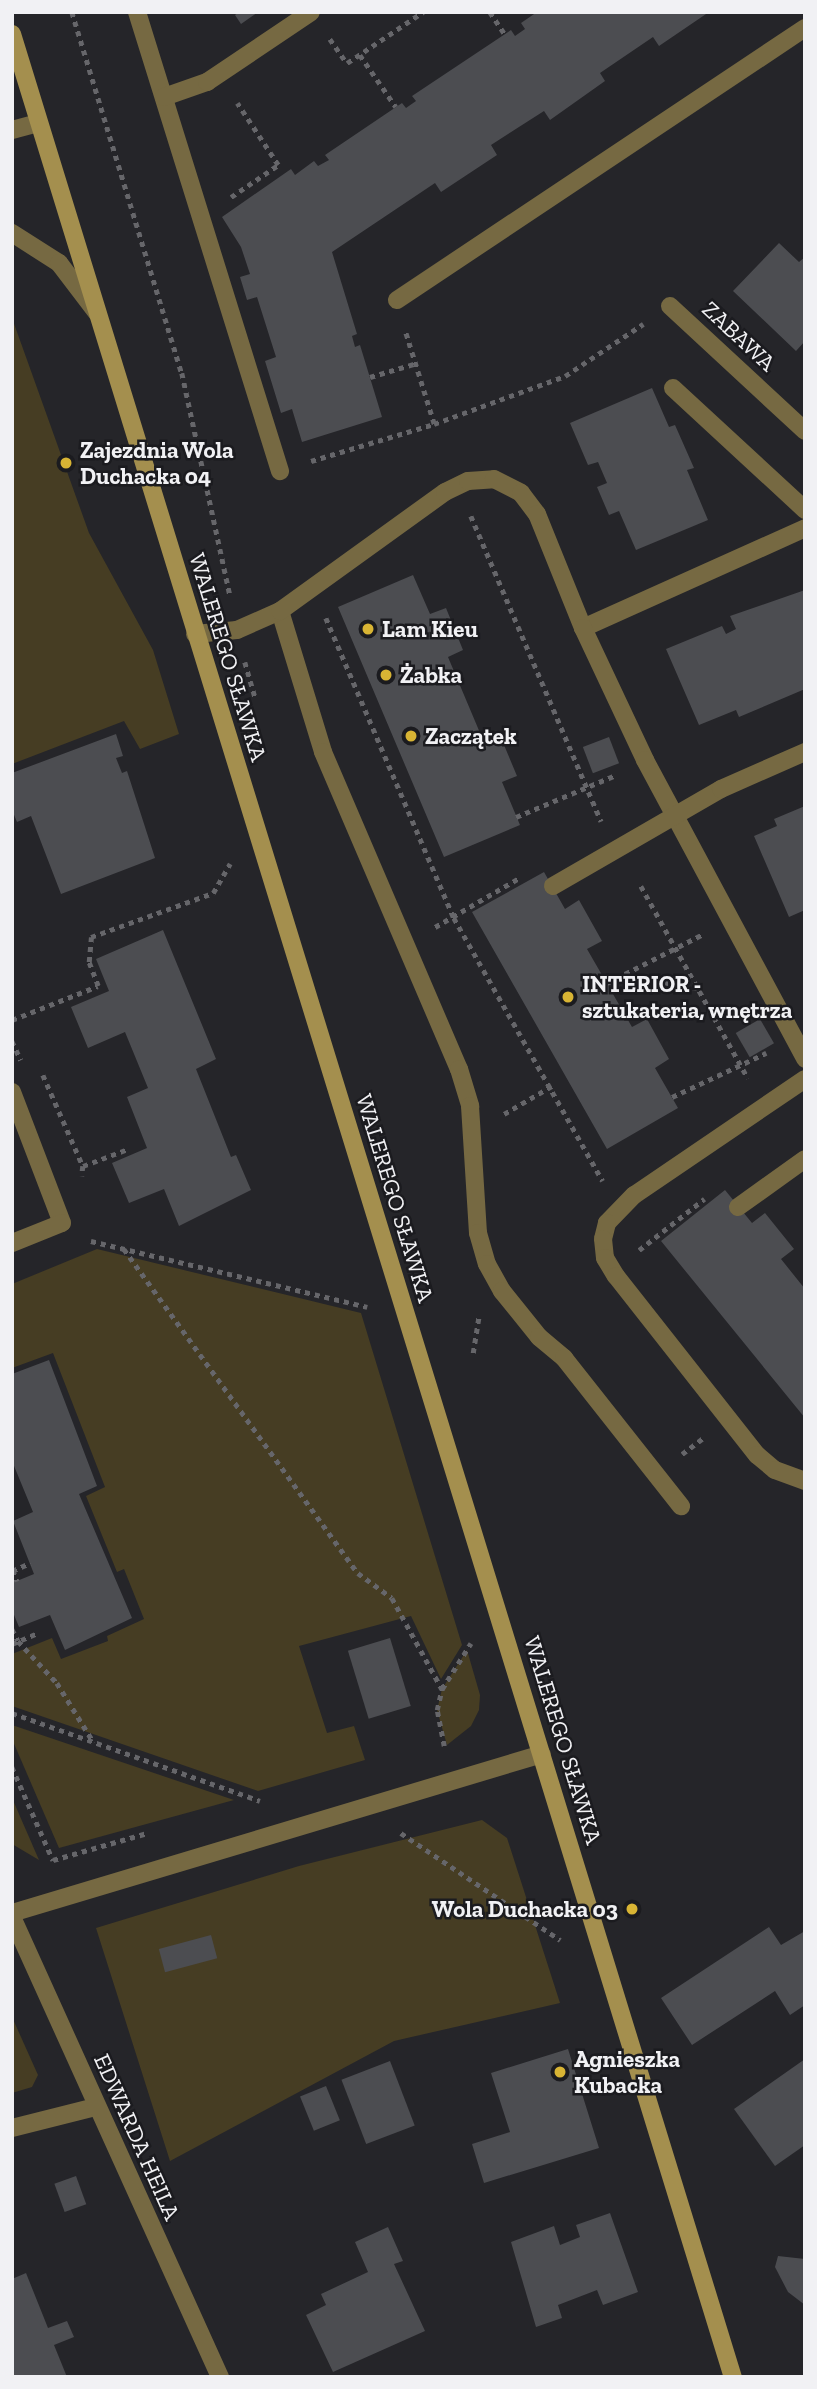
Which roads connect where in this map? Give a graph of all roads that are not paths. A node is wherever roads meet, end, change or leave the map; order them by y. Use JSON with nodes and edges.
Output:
{"nodes":[{"id":1,"x":137,"y":12,"type":"edge"},
{"id":2,"x":311,"y":12,"type":"edge"},
{"id":3,"x":805,"y":28,"type":"edge"},
{"id":4,"x":12,"y":34,"type":"edge"},
{"id":5,"x":19,"y":80,"type":"edge"},
{"id":6,"x":164,"y":97,"type":"junction"},
{"id":7,"x":38,"y":123,"type":"junction"},
{"id":8,"x":12,"y":131,"type":"edge"},
{"id":9,"x":12,"y":233,"type":"edge"},
{"id":10,"x":397,"y":300,"type":"road end"},
{"id":11,"x":670,"y":306,"type":"road end"},
{"id":12,"x":100,"y":317,"type":"junction"},
{"id":13,"x":673,"y":388,"type":"dead end"},
{"id":14,"x":805,"y":431,"type":"edge"},
{"id":15,"x":280,"y":471,"type":"road end"},
{"id":16,"x":805,"y":510,"type":"edge"},
{"id":17,"x":805,"y":528,"type":"edge"},
{"id":18,"x":280,"y":611,"type":"junction"},
{"id":19,"x":583,"y":628,"type":"junction"},
{"id":20,"x":195,"y":634,"type":"junction"},
{"id":21,"x":805,"y":752,"type":"edge"},
{"id":22,"x":676,"y":818,"type":"junction"},
{"id":23,"x":553,"y":886,"type":"dead end"},
{"id":24,"x":805,"y":1059,"type":"edge"},
{"id":25,"x":805,"y":1079,"type":"edge"},
{"id":26,"x":12,"y":1093,"type":"edge"},
{"id":27,"x":805,"y":1159,"type":"edge"},
{"id":28,"x":738,"y":1206,"type":"dead end"},
{"id":29,"x":12,"y":1243,"type":"edge"},
{"id":30,"x":805,"y":1481,"type":"edge"},
{"id":31,"x":681,"y":1506,"type":"dead end"},
{"id":32,"x":542,"y":1754,"type":"junction"},
{"id":33,"x":12,"y":1915,"type":"edge"},
{"id":34,"x":95,"y":2107,"type":"junction"},
{"id":35,"x":12,"y":2128,"type":"edge"},
{"id":36,"x":220,"y":2377,"type":"edge"},
{"id":37,"x":733,"y":2377,"type":"edge"}],
"edges":[{"from":1,"to":6,"type":"street"},
{"from":2,"to":6,"type":"street"},
{"from":3,"to":10,"type":"street"},
{"from":4,"to":5,"type":"street","name":"WALEREGO SŁAWKA"},
{"from":5,"to":7,"type":"street","name":"WALEREGO SŁAWKA"},
{"from":6,"to":15,"type":"street"},
{"from":7,"to":8,"type":"street"},
{"from":7,"to":12,"type":"street","name":"WALEREGO SŁAWKA"},
{"from":9,"to":12,"type":"street"},
{"from":11,"to":14,"type":"street","name":"ZABAWA"},
{"from":12,"to":20,"type":"street","name":"WALEREGO SŁAWKA"},
{"from":13,"to":16,"type":"street"},
{"from":17,"to":19,"type":"street"},
{"from":18,"to":19,"type":"street"},
{"from":18,"to":20,"type":"street"},
{"from":18,"to":31,"type":"street"},
{"from":19,"to":22,"type":"street"},
{"from":20,"to":32,"type":"street","name":"WALEREGO SŁAWKA"},
{"from":21,"to":22,"type":"street"},
{"from":22,"to":23,"type":"street"},
{"from":22,"to":24,"type":"street"},
{"from":25,"to":30,"type":"street"},
{"from":26,"to":29,"type":"street"},
{"from":27,"to":28,"type":"street"},
{"from":32,"to":33,"type":"street"},
{"from":32,"to":37,"type":"street","name":"WALEREGO SŁAWKA"},
{"from":33,"to":34,"type":"street","name":"EDWARDA HEILA"},
{"from":34,"to":35,"type":"street"},
{"from":34,"to":36,"type":"street","name":"EDWARDA HEILA"}]}
